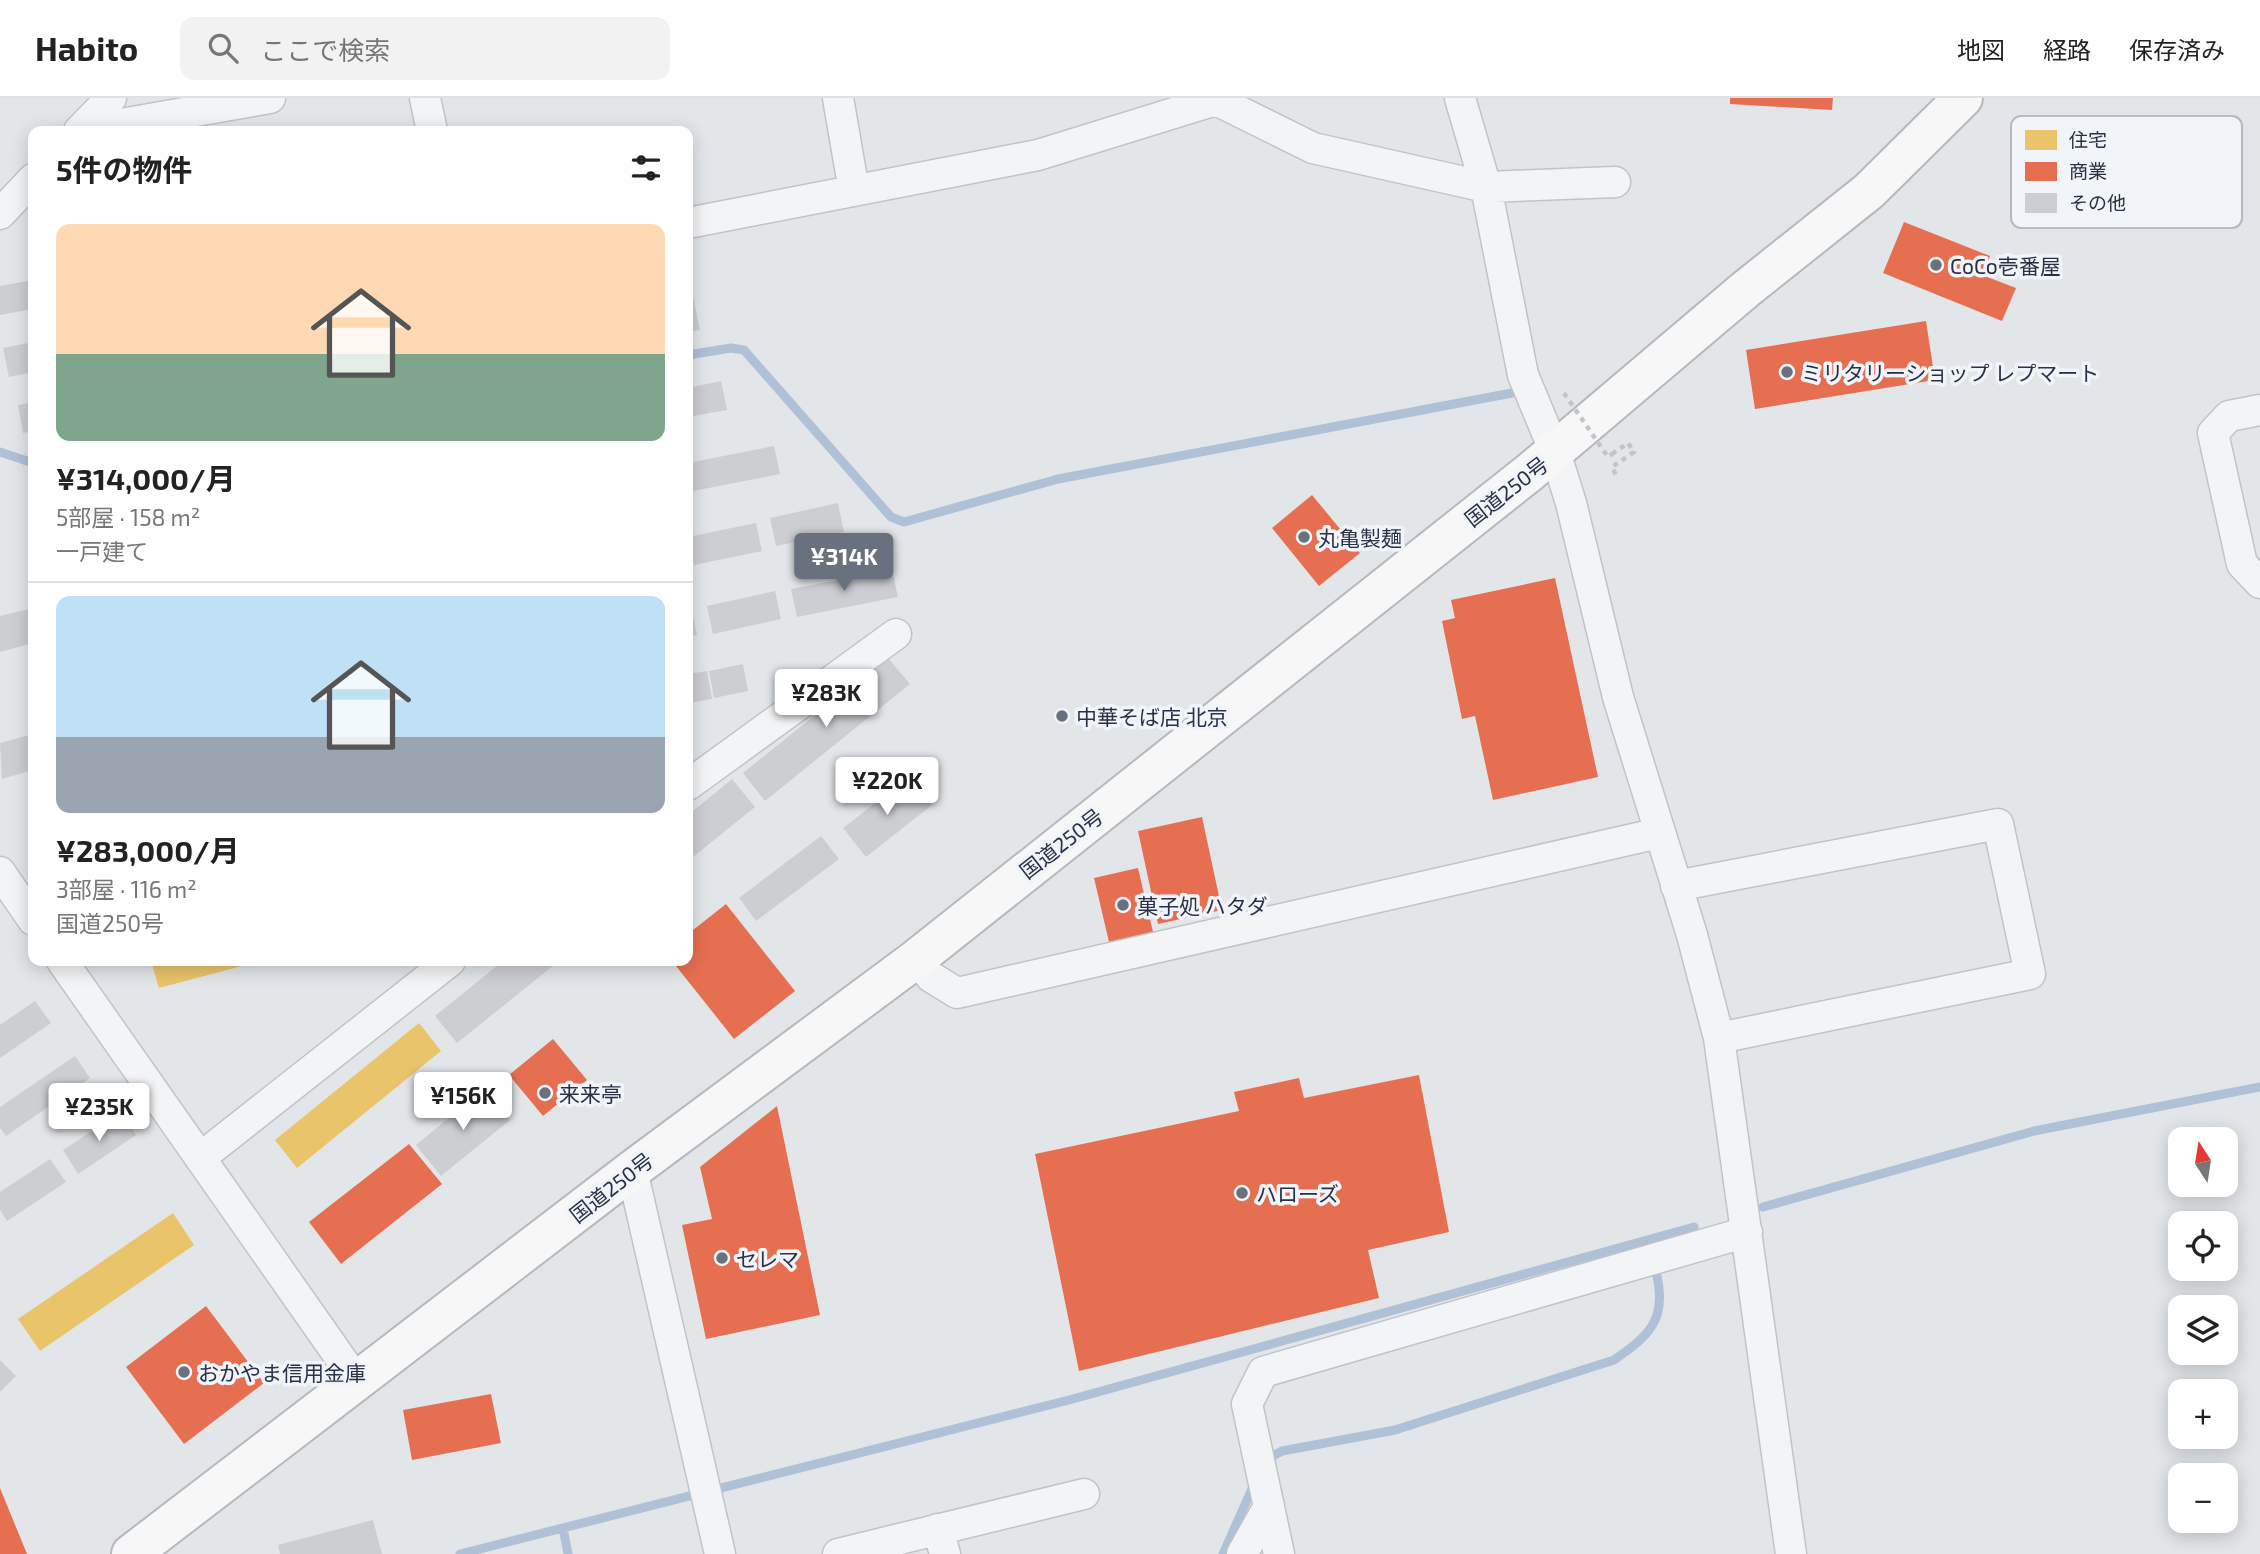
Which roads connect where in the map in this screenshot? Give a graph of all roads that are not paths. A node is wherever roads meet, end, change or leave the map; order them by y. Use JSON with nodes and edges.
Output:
{"nodes":[{"id":1,"x":111,"y":98,"type":"edge"},
{"id":2,"x":270,"y":98,"type":"edge"},
{"id":3,"x":425,"y":98,"type":"edge"},
{"id":4,"x":838,"y":98,"type":"edge"},
{"id":5,"x":1460,"y":98,"type":"edge"},
{"id":6,"x":1963,"y":98,"type":"edge"},
{"id":7,"x":85,"y":126,"type":"edge"},
{"id":8,"x":109,"y":126,"type":"edge"},
{"id":9,"x":431,"y":126,"type":"edge"},
{"id":10,"x":1615,"y":182,"type":"dead end"},
{"id":11,"x":28,"y":184,"type":"edge"},
{"id":12,"x":1486,"y":187,"type":"junction"},
{"id":13,"x":854,"y":191,"type":"junction"},
{"id":14,"x":0,"y":215,"type":"edge"},
{"id":15,"x":693,"y":222,"type":"edge"},
{"id":16,"x":2260,"y":411,"type":"edge"},
{"id":17,"x":1555,"y":452,"type":"junction"},
{"id":18,"x":2260,"y":583,"type":"edge"},
{"id":19,"x":896,"y":634,"type":"dead end"},
{"id":20,"x":693,"y":781,"type":"edge"},
{"id":21,"x":1659,"y":833,"type":"junction"},
{"id":22,"x":0,"y":872,"type":"edge"},
{"id":23,"x":1676,"y":886,"type":"junction"},
{"id":24,"x":28,"y":913,"type":"edge"},
{"id":25,"x":916,"y":959,"type":"junction"},
{"id":26,"x":66,"y":966,"type":"edge"},
{"id":27,"x":444,"y":966,"type":"edge"},
{"id":28,"x":1719,"y":1038,"type":"junction"},
{"id":29,"x":200,"y":1158,"type":"junction"},
{"id":30,"x":632,"y":1170,"type":"junction"},
{"id":31,"x":1747,"y":1232,"type":"junction"},
{"id":32,"x":358,"y":1383,"type":"junction"},
{"id":33,"x":1263,"y":1483,"type":"junction"},
{"id":34,"x":1084,"y":1494,"type":"dead end"},
{"id":35,"x":942,"y":1542,"type":"edge"},
{"id":36,"x":131,"y":1554,"type":"edge"},
{"id":37,"x":720,"y":1554,"type":"edge"},
{"id":38,"x":838,"y":1554,"type":"edge"},
{"id":39,"x":1242,"y":1554,"type":"edge"},
{"id":40,"x":1279,"y":1554,"type":"edge"},
{"id":41,"x":1791,"y":1554,"type":"edge"}],
"edges":[{"from":1,"to":7,"type":"street"},
{"from":2,"to":8,"type":"street"},
{"from":3,"to":9,"type":"street"},
{"from":4,"to":13,"type":"street"},
{"from":5,"to":12,"type":"street"},
{"from":6,"to":17,"type":"highway","name":"国道250号"},
{"from":10,"to":12,"type":"street"},
{"from":11,"to":14,"type":"street"},
{"from":12,"to":13,"type":"street"},
{"from":12,"to":17,"type":"street"},
{"from":13,"to":15,"type":"street"},
{"from":16,"to":18,"type":"street"},
{"from":17,"to":21,"type":"street"},
{"from":17,"to":25,"type":"highway","name":"国道250号"},
{"from":19,"to":20,"type":"street"},
{"from":21,"to":23,"type":"street"},
{"from":21,"to":25,"type":"street"},
{"from":22,"to":24,"type":"street"},
{"from":23,"to":28,"type":"street"},
{"from":23,"to":28,"type":"street"},
{"from":25,"to":30,"type":"highway","name":"国道250号"},
{"from":26,"to":29,"type":"street"},
{"from":27,"to":29,"type":"street"},
{"from":28,"to":31,"type":"street"},
{"from":29,"to":32,"type":"street"},
{"from":30,"to":32,"type":"highway","name":"国道250号"},
{"from":30,"to":37,"type":"street"},
{"from":31,"to":33,"type":"street"},
{"from":31,"to":41,"type":"street"},
{"from":32,"to":36,"type":"highway","name":"国道250号"},
{"from":33,"to":39,"type":"street"},
{"from":33,"to":40,"type":"street"},
{"from":34,"to":35,"type":"street"},
{"from":35,"to":38,"type":"street"}]}
